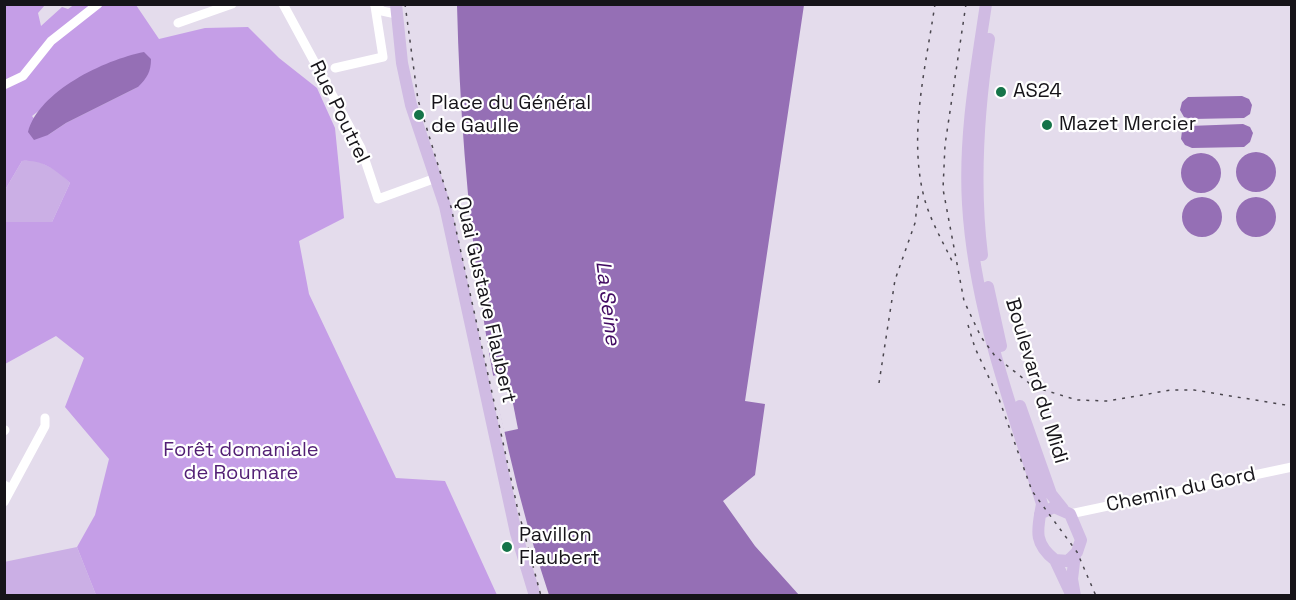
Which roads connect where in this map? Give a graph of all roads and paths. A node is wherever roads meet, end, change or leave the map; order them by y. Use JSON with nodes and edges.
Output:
{"nodes":[{"id":1,"x":98,"y":4,"type":"edge"},
{"id":2,"x":232,"y":4,"type":"edge"},
{"id":3,"x":283,"y":4,"type":"edge"},
{"id":4,"x":986,"y":4,"type":"edge"},
{"id":5,"x":994,"y":4,"type":"edge"},
{"id":6,"x":374,"y":5,"type":"edge"},
{"id":7,"x":396,"y":9,"type":"edge"},
{"id":8,"x":178,"y":23,"type":"dead end"},
{"id":9,"x":334,"y":68,"type":"dead end"},
{"id":10,"x":4,"y":85,"type":"edge"},
{"id":11,"x":969,"y":121,"type":"junction"},
{"id":12,"x":436,"y":178,"type":"junction"},
{"id":13,"x":975,"y":188,"type":"junction"},
{"id":14,"x":968,"y":203,"type":"junction"},
{"id":15,"x":45,"y":418,"type":"dead end"},
{"id":16,"x":1292,"y":467,"type":"edge"},
{"id":17,"x":8,"y":487,"type":"edge"},
{"id":18,"x":4,"y":502,"type":"edge"},
{"id":19,"x":1066,"y":512,"type":"junction"},
{"id":20,"x":1040,"y":514,"type":"junction"},
{"id":21,"x":1075,"y":554,"type":"junction"},
{"id":22,"x":1055,"y":560,"type":"junction"},
{"id":23,"x":535,"y":596,"type":"edge"},
{"id":24,"x":1073,"y":596,"type":"edge"}],
"edges":[{"from":1,"to":10,"type":"street"},
{"from":2,"to":8,"type":"street"},
{"from":3,"to":12,"type":"street","name":"Rue Poutrel"},
{"from":4,"to":11,"type":"main road","name":"Boulevard du Midi"},
{"from":5,"to":13,"type":"main road","name":"Boulevard du Midi"},
{"from":6,"to":7,"type":"street"},
{"from":6,"to":9,"type":"street"},
{"from":7,"to":12,"type":"main road","name":"Quai Gustave Flaubert"},
{"from":11,"to":13,"type":"main road","name":"Boulevard du Midi"},
{"from":11,"to":14,"type":"main road","name":"Boulevard du Midi"},
{"from":12,"to":23,"type":"main road","name":"Quai Gustave Flaubert"},
{"from":13,"to":14,"type":"main road","name":"Boulevard du Midi"},
{"from":13,"to":19,"type":"main road","name":"Boulevard du Midi"},
{"from":14,"to":20,"type":"main road","name":"Boulevard du Midi"},
{"from":15,"to":17,"type":"street"},
{"from":16,"to":19,"type":"street","name":"Chemin du Gord"},
{"from":17,"to":18,"type":"street"},
{"from":19,"to":20,"type":"main road"},
{"from":19,"to":21,"type":"main road"},
{"from":20,"to":22,"type":"main road"},
{"from":21,"to":22,"type":"main road"},
{"from":21,"to":24,"type":"main road"},
{"from":22,"to":24,"type":"main road"}]}
